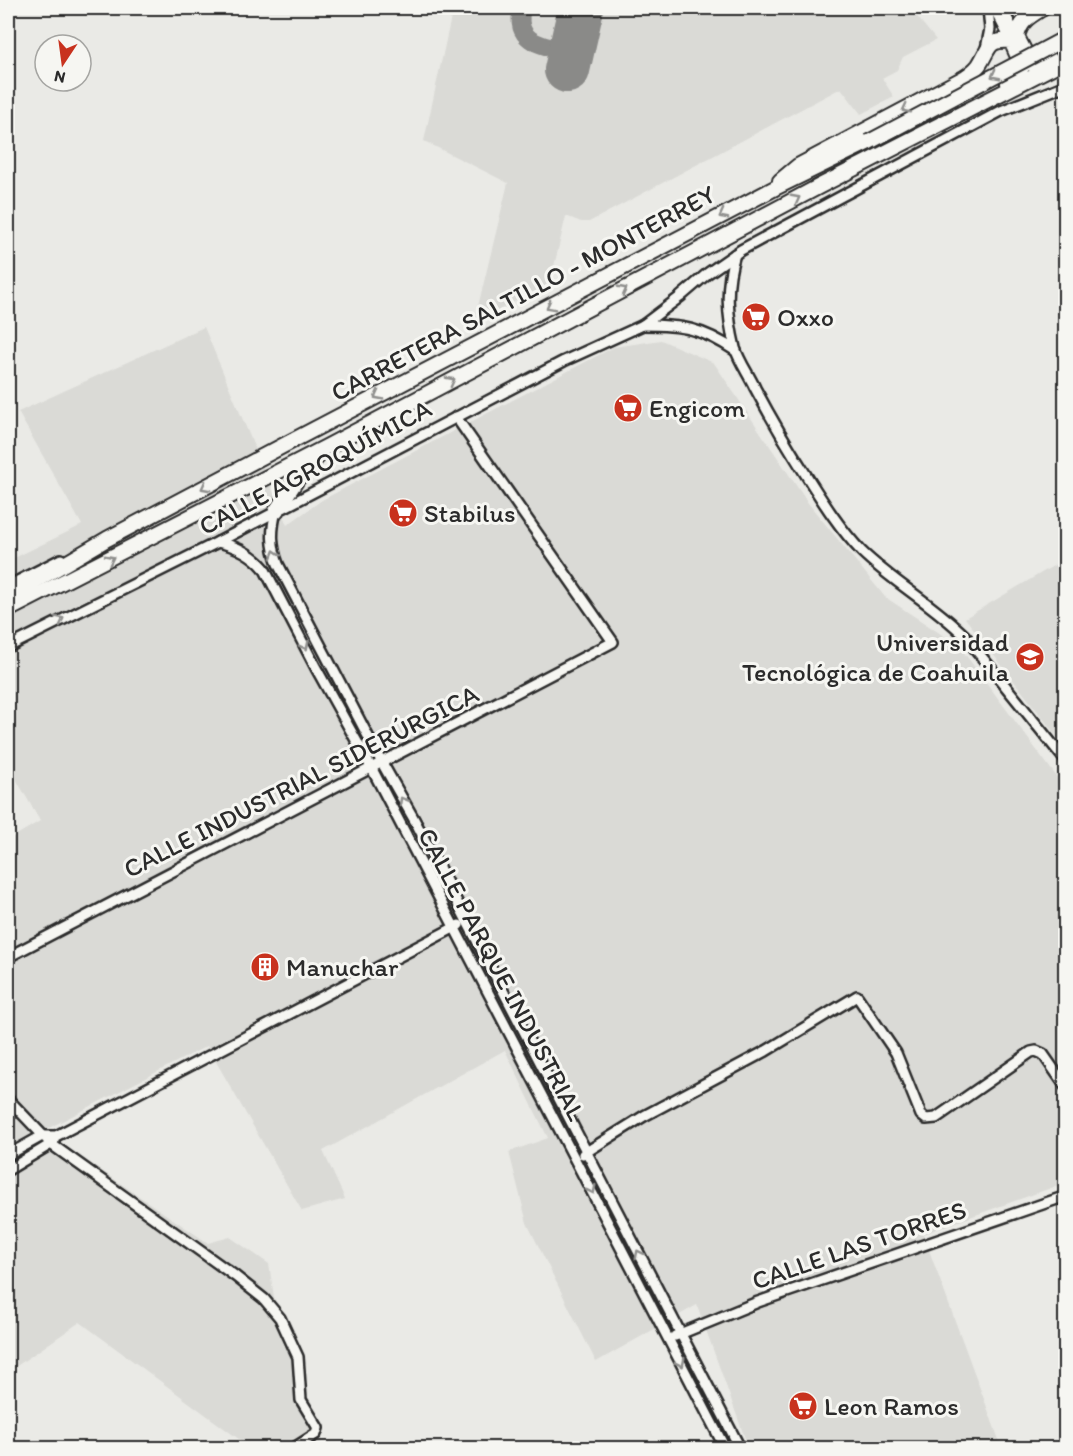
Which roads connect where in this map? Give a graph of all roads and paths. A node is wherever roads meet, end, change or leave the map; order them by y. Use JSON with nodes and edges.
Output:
{"nodes":[{"id":1,"x":988,"y":8,"type":"edge"},
{"id":2,"x":994,"y":8,"type":"edge"},
{"id":3,"x":1002,"y":8,"type":"edge"},
{"id":4,"x":1043,"y":8,"type":"edge"},
{"id":5,"x":1065,"y":38,"type":"edge"},
{"id":6,"x":1014,"y":39,"type":"junction"},
{"id":7,"x":986,"y":49,"type":"junction"},
{"id":8,"x":1065,"y":52,"type":"edge"},
{"id":9,"x":1065,"y":60,"type":"edge"},
{"id":10,"x":1065,"y":85,"type":"edge"},
{"id":11,"x":879,"y":157,"type":"junction"},
{"id":12,"x":775,"y":188,"type":"junction"},
{"id":13,"x":735,"y":254,"type":"junction"},
{"id":14,"x":643,"y":325,"type":"junction"},
{"id":15,"x":736,"y":351,"type":"junction"},
{"id":16,"x":456,"y":417,"type":"junction"},
{"id":17,"x":326,"y":447,"type":"junction"},
{"id":18,"x":293,"y":484,"type":"junction"},
{"id":19,"x":302,"y":498,"type":"junction"},
{"id":20,"x":276,"y":511,"type":"junction"},
{"id":21,"x":107,"y":540,"type":"junction"},
{"id":22,"x":218,"y":542,"type":"junction"},
{"id":23,"x":283,"y":574,"type":"junction"},
{"id":24,"x":271,"y":581,"type":"junction"},
{"id":25,"x":8,"y":586,"type":"edge"},
{"id":26,"x":58,"y":586,"type":"junction"},
{"id":27,"x":8,"y":597,"type":"edge"},
{"id":28,"x":8,"y":610,"type":"edge"},
{"id":29,"x":306,"y":618,"type":"junction"},
{"id":30,"x":8,"y":621,"type":"edge"},
{"id":31,"x":293,"y":624,"type":"junction"},
{"id":32,"x":8,"y":647,"type":"edge"},
{"id":33,"x":328,"y":662,"type":"junction"},
{"id":34,"x":316,"y":668,"type":"junction"},
{"id":35,"x":381,"y":761,"type":"junction"},
{"id":36,"x":1065,"y":761,"type":"edge"},
{"id":37,"x":371,"y":767,"type":"junction"},
{"id":38,"x":466,"y":921,"type":"junction"},
{"id":39,"x":455,"y":928,"type":"junction"},
{"id":40,"x":8,"y":957,"type":"edge"},
{"id":41,"x":1065,"y":1087,"type":"edge"},
{"id":42,"x":8,"y":1098,"type":"edge"},
{"id":43,"x":42,"y":1137,"type":"junction"},
{"id":44,"x":54,"y":1140,"type":"junction"},
{"id":45,"x":586,"y":1152,"type":"junction"},
{"id":46,"x":8,"y":1155,"type":"edge"},
{"id":47,"x":575,"y":1158,"type":"junction"},
{"id":48,"x":8,"y":1170,"type":"edge"},
{"id":49,"x":1065,"y":1196,"type":"edge"},
{"id":50,"x":680,"y":1334,"type":"junction"},
{"id":51,"x":669,"y":1339,"type":"junction"},
{"id":52,"x":294,"y":1449,"type":"edge"},
{"id":53,"x":725,"y":1449,"type":"edge"},
{"id":54,"x":740,"y":1449,"type":"edge"}],
"edges":[{"from":1,"to":7,"type":"street"},
{"from":2,"to":6,"type":"street"},
{"from":3,"to":6,"type":"street"},
{"from":4,"to":6,"type":"highway"},
{"from":5,"to":12,"type":"highway","name":"CARRETERA SALTILLO - MONTERREY","one_way":true,"bridge":true},
{"from":6,"to":7,"type":"highway"},
{"from":6,"to":8,"type":"highway"},
{"from":6,"to":11,"type":"highway"},
{"from":7,"to":12,"type":"highway","one_way":true},
{"from":9,"to":11,"type":"highway","name":"CARRETERA SALTILLO - MONTERREY"},
{"from":10,"to":13,"type":"street"},
{"from":17,"to":11,"type":"highway","name":"CARRETERA SALTILLO - MONTERREY","one_way":true},
{"from":12,"to":21,"type":"highway","name":"CARRETERA SALTILLO - MONTERREY","one_way":true},
{"from":13,"to":14,"type":"street"},
{"from":13,"to":15,"type":"street"},
{"from":14,"to":15,"type":"street"},
{"from":14,"to":16,"type":"street","name":"CALLE AGROQUÍMICA"},
{"from":15,"to":36,"type":"street"},
{"from":16,"to":19,"type":"street","name":"CALLE AGROQUÍMICA"},
{"from":16,"to":35,"type":"street","name":"CALLE INDUSTRIAL SIDERÚRGICA"},
{"from":17,"to":18,"type":"highway"},
{"from":26,"to":17,"type":"highway","name":"CARRETERA SALTILLO - MONTERREY","one_way":true},
{"from":18,"to":19,"type":"highway"},
{"from":18,"to":20,"type":"highway"},
{"from":19,"to":20,"type":"street","name":"CALLE AGROQUÍMICA"},
{"from":20,"to":22,"type":"street","name":"CALLE AGROQUÍMICA"},
{"from":23,"to":20,"type":"street","one_way":true},
{"from":21,"to":25,"type":"street"},
{"from":21,"to":27,"type":"highway","name":"CARRETERA SALTILLO - MONTERREY"},
{"from":22,"to":24,"type":"street","name":"CALLE PARQUE INDUSTRIAL"},
{"from":32,"to":22,"type":"street","name":"CALLE AGROQUÍMICA","one_way":true},
{"from":23,"to":24,"type":"street"},
{"from":23,"to":29,"type":"street"},
{"from":24,"to":31,"type":"street","name":"CALLE PARQUE INDUSTRIAL"},
{"from":26,"to":28,"type":"highway","name":"CARRETERA SALTILLO - MONTERREY"},
{"from":26,"to":30,"type":"highway"},
{"from":29,"to":31,"type":"street"},
{"from":29,"to":33,"type":"street"},
{"from":31,"to":34,"type":"street","name":"CALLE PARQUE INDUSTRIAL","one_way":true},
{"from":33,"to":34,"type":"street"},
{"from":33,"to":35,"type":"street"},
{"from":34,"to":37,"type":"street","name":"CALLE PARQUE INDUSTRIAL"},
{"from":35,"to":37,"type":"street","name":"CALLE INDUSTRIAL SIDERÚRGICA"},
{"from":38,"to":35,"type":"street","one_way":true},
{"from":37,"to":39,"type":"street","name":"CALLE PARQUE INDUSTRIAL"},
{"from":37,"to":40,"type":"street","name":"CALLE INDUSTRIAL SIDERÚRGICA"},
{"from":38,"to":39,"type":"street"},
{"from":38,"to":45,"type":"street"},
{"from":39,"to":44,"type":"street"},
{"from":39,"to":47,"type":"street","name":"CALLE PARQUE INDUSTRIAL"},
{"from":41,"to":45,"type":"street"},
{"from":42,"to":43,"type":"street"},
{"from":43,"to":44,"type":"street"},
{"from":43,"to":46,"type":"street"},
{"from":44,"to":48,"type":"street"},
{"from":44,"to":52,"type":"street"},
{"from":45,"to":47,"type":"street"},
{"from":50,"to":45,"type":"street","one_way":true},
{"from":47,"to":51,"type":"street","name":"CALLE PARQUE INDUSTRIAL","one_way":true},
{"from":49,"to":50,"type":"street","name":"CALLE LAS TORRES"},
{"from":50,"to":51,"type":"street","name":"CALLE LAS TORRES"},
{"from":50,"to":54,"type":"street"},
{"from":51,"to":53,"type":"street","name":"CALLE PARQUE INDUSTRIAL","one_way":true}]}
